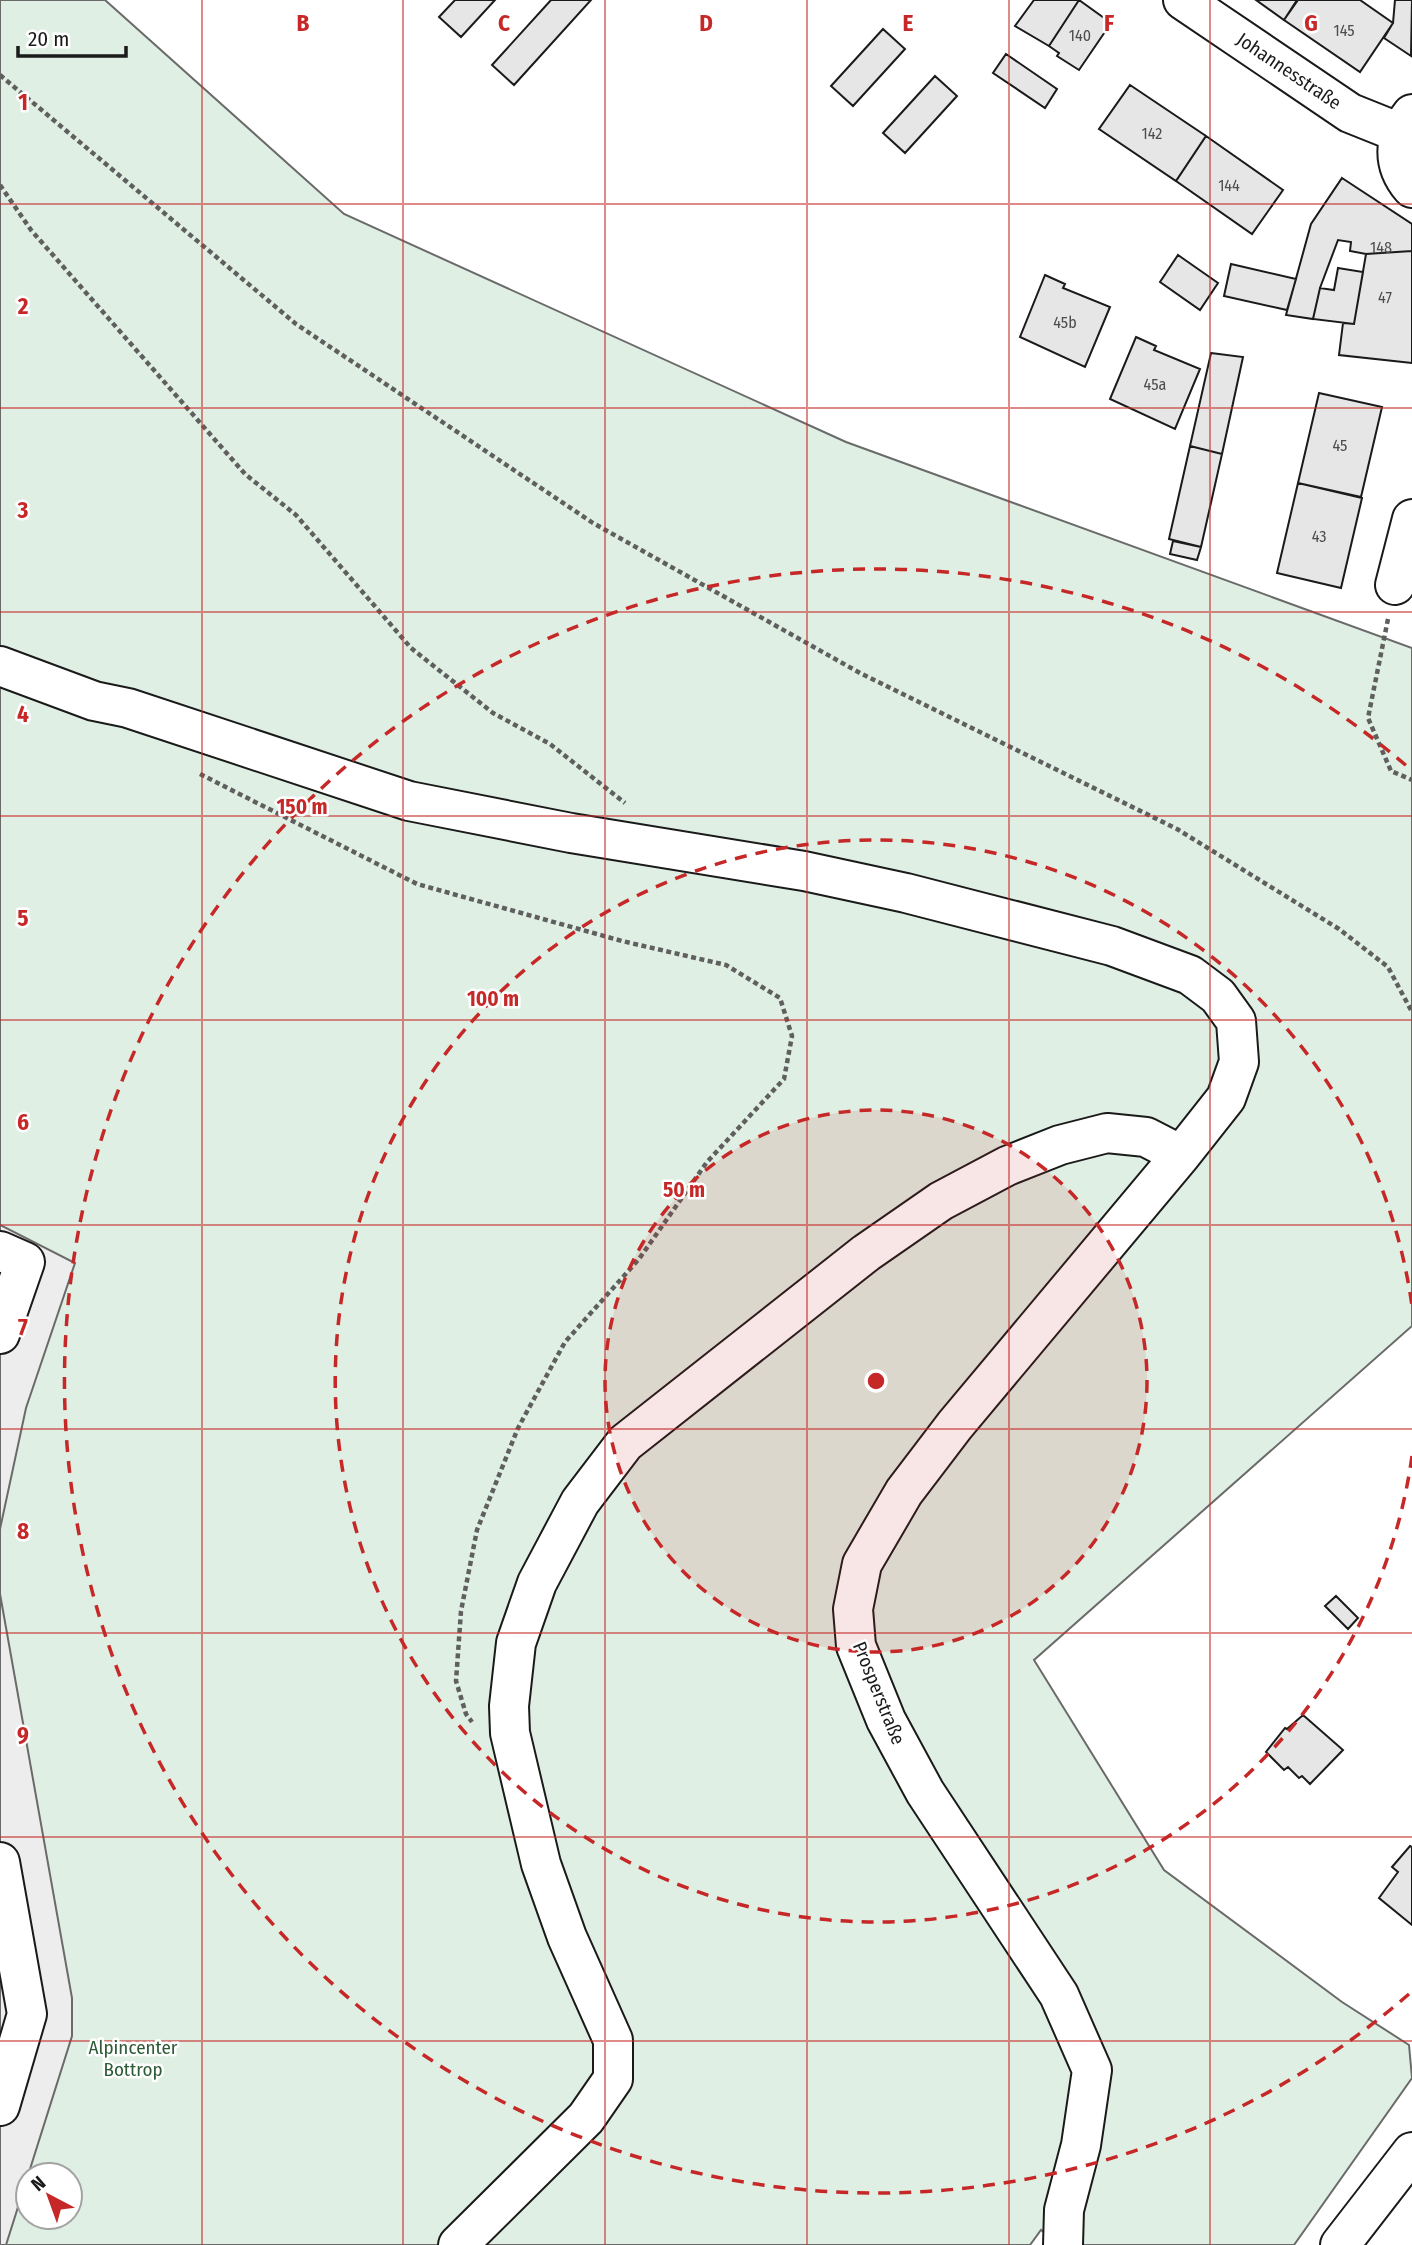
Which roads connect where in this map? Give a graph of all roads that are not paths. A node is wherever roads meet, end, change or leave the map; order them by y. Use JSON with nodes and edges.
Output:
{"nodes":[{"id":1,"x":1183,"y":0,"type":"edge"},
{"id":2,"x":1406,"y":124,"type":"edge"},
{"id":3,"x":1412,"y":188,"type":"edge"},
{"id":4,"x":1412,"y":519,"type":"edge"},
{"id":5,"x":1395,"y":585,"type":"road end"},
{"id":6,"x":0,"y":666,"type":"edge"},
{"id":7,"x":1181,"y":1155,"type":"junction"},
{"id":8,"x":0,"y":1251,"type":"edge"},
{"id":9,"x":0,"y":1334,"type":"edge"},
{"id":10,"x":0,"y":1862,"type":"edge"},
{"id":11,"x":0,"y":2106,"type":"edge"},
{"id":12,"x":1412,"y":2152,"type":"edge"},
{"id":13,"x":457,"y":2245,"type":"edge"},
{"id":14,"x":1063,"y":2245,"type":"edge"},
{"id":15,"x":1340,"y":2245,"type":"edge"}],
"edges":[{"from":1,"to":2,"type":"street","name":"Johannesstraße"},
{"from":2,"to":3,"type":"street","name":"Johannesstraße"},
{"from":4,"to":5,"type":"street"},
{"from":6,"to":7,"type":"street","name":"Prosperstraße"},
{"from":7,"to":13,"type":"street"},
{"from":7,"to":14,"type":"street","name":"Prosperstraße"},
{"from":8,"to":9,"type":"street"},
{"from":10,"to":11,"type":"street"},
{"from":12,"to":15,"type":"street"}]}
